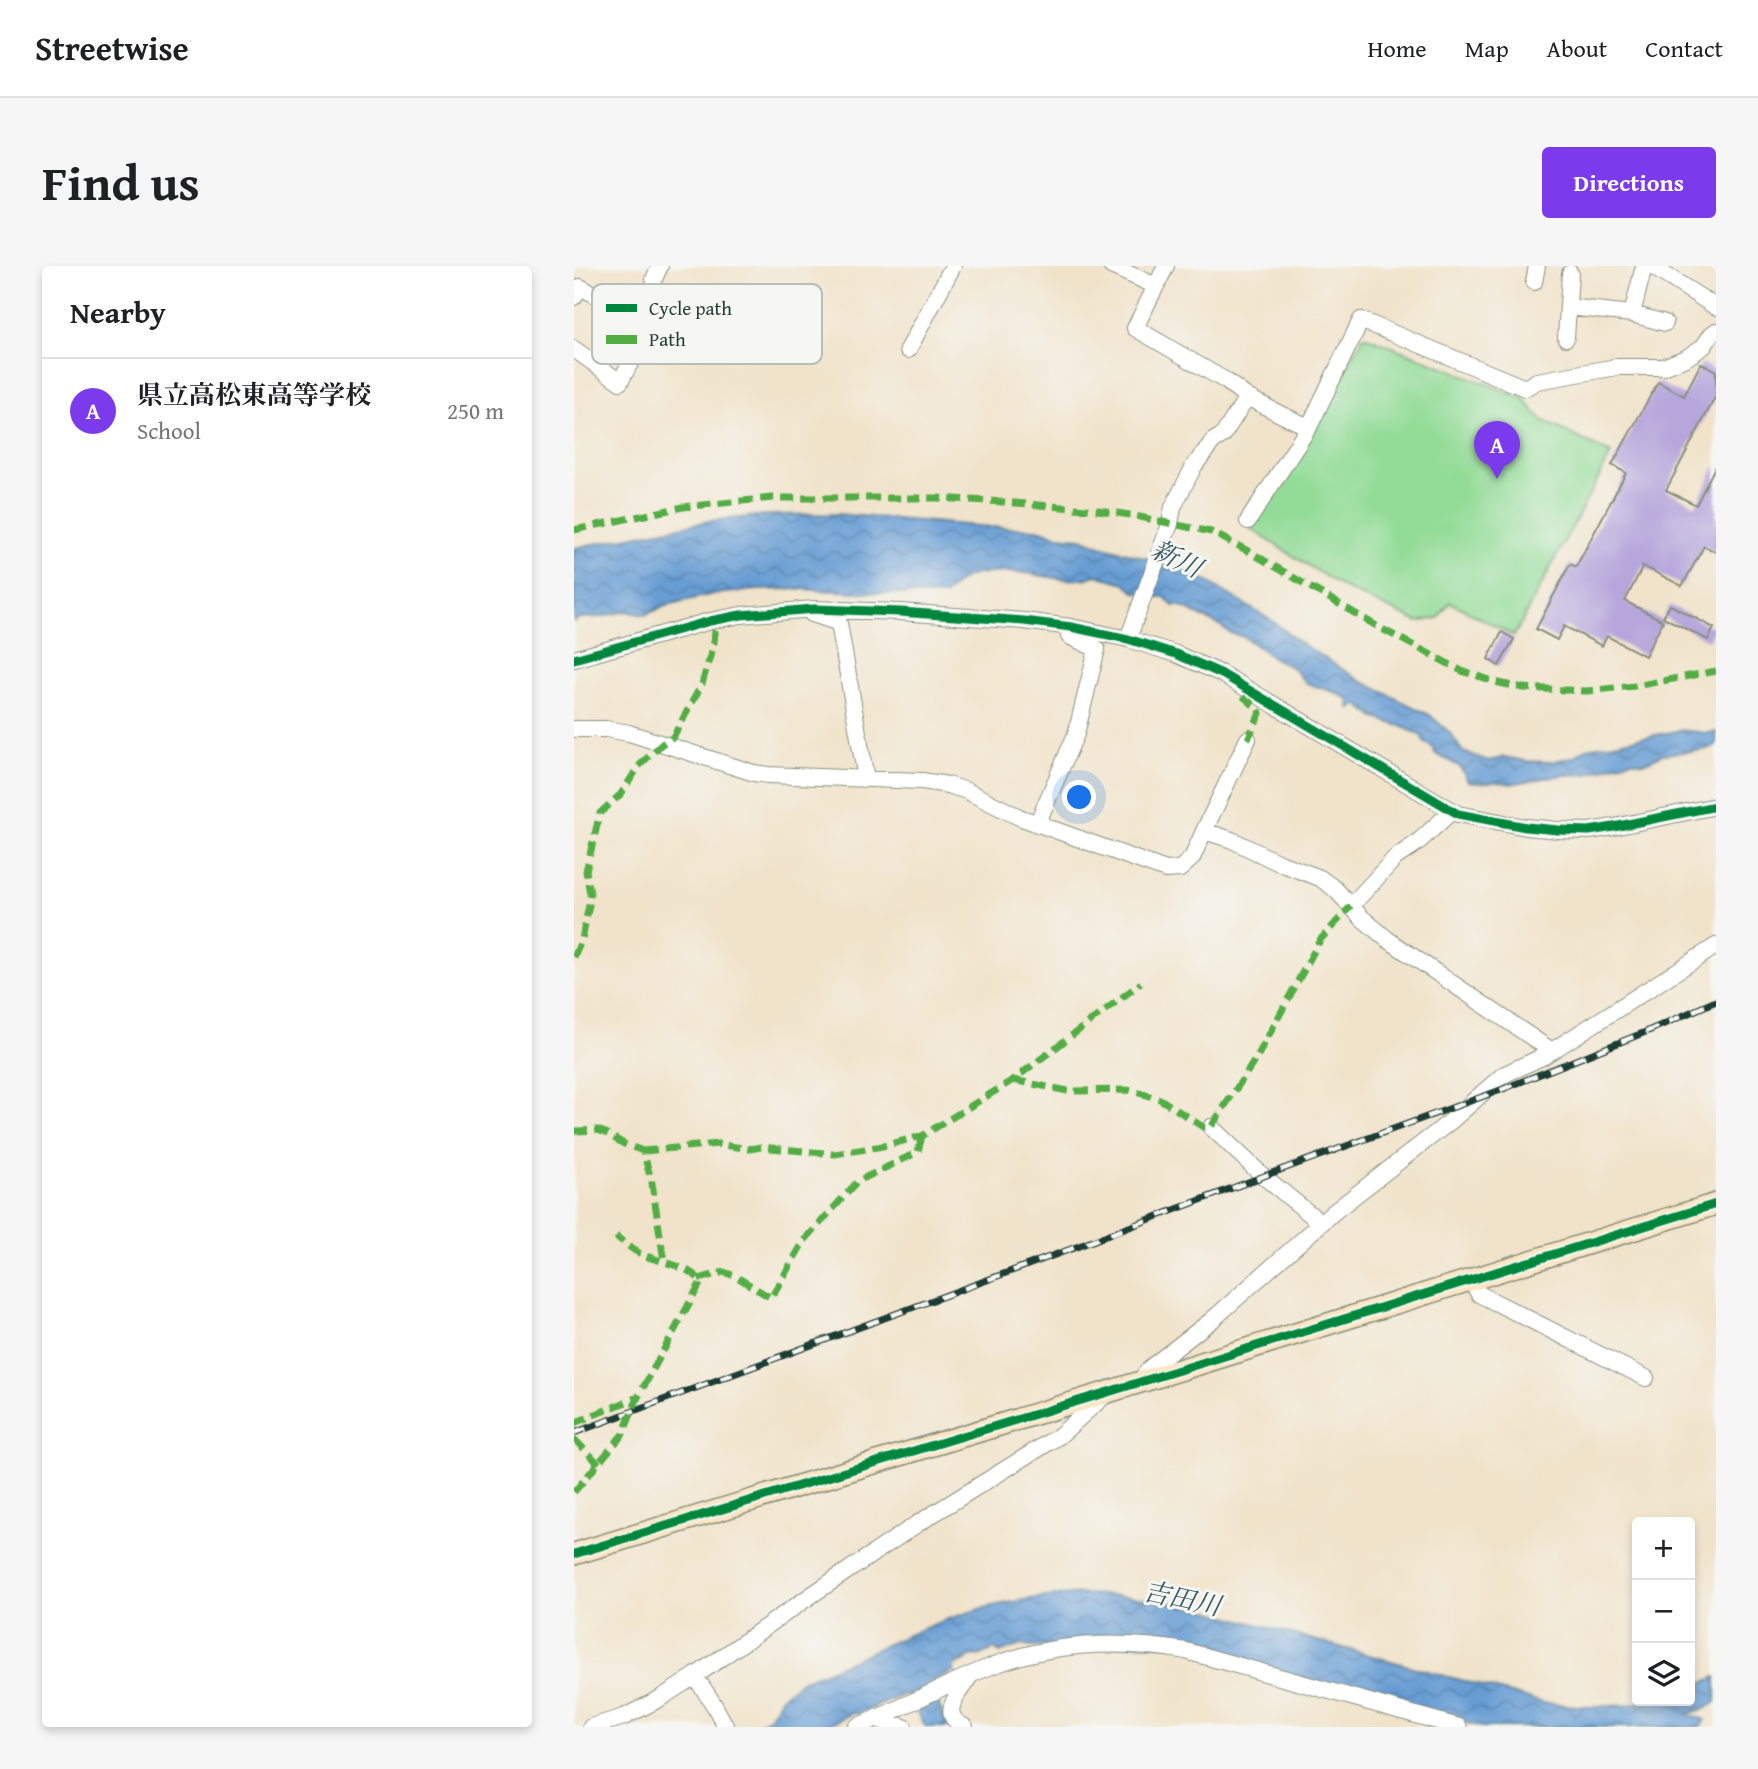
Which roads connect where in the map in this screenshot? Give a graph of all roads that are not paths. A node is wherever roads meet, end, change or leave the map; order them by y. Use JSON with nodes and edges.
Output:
{"nodes":[{"id":1,"x":953,"y":266,"type":"edge"},
{"id":2,"x":1111,"y":266,"type":"edge"},
{"id":3,"x":1166,"y":266,"type":"edge"},
{"id":4,"x":1644,"y":266,"type":"edge"},
{"id":5,"x":1651,"y":266,"type":"edge"},
{"id":6,"x":1570,"y":274,"type":"dead end"},
{"id":7,"x":1156,"y":286,"type":"junction"},
{"id":8,"x":592,"y":294,"type":"edge"},
{"id":9,"x":574,"y":297,"type":"edge"},
{"id":10,"x":1568,"y":307,"type":"junction"},
{"id":11,"x":1716,"y":307,"type":"edge"},
{"id":12,"x":1633,"y":314,"type":"junction"},
{"id":13,"x":1665,"y":323,"type":"dead end"},
{"id":14,"x":1716,"y":331,"type":"edge"},
{"id":15,"x":1566,"y":338,"type":"dead end"},
{"id":16,"x":574,"y":349,"type":"edge"},
{"id":17,"x":908,"y":350,"type":"dead end"},
{"id":18,"x":592,"y":362,"type":"edge"},
{"id":19,"x":595,"y":364,"type":"edge"},
{"id":20,"x":630,"y":364,"type":"edge"},
{"id":21,"x":1247,"y":397,"type":"junction"},
{"id":22,"x":1309,"y":427,"type":"junction"},
{"id":23,"x":1248,"y":521,"type":"dead end"},
{"id":24,"x":800,"y":610,"type":"junction"},
{"id":25,"x":1071,"y":627,"type":"junction"},
{"id":26,"x":1128,"y":639,"type":"junction"},
{"id":27,"x":574,"y":659,"type":"edge"},
{"id":28,"x":574,"y":729,"type":"edge"},
{"id":29,"x":1248,"y":739,"type":"dead end"},
{"id":30,"x":866,"y":779,"type":"junction"},
{"id":31,"x":1716,"y":806,"type":"edge"},
{"id":32,"x":1452,"y":811,"type":"junction"},
{"id":33,"x":1037,"y":824,"type":"junction"},
{"id":34,"x":1204,"y":831,"type":"junction"},
{"id":35,"x":1351,"y":906,"type":"junction"},
{"id":36,"x":1716,"y":946,"type":"edge"},
{"id":37,"x":1552,"y":1051,"type":"junction"},
{"id":38,"x":1211,"y":1127,"type":"dead end"},
{"id":39,"x":1716,"y":1204,"type":"edge"},
{"id":40,"x":1321,"y":1223,"type":"junction"},
{"id":41,"x":1471,"y":1279,"type":"junction"},
{"id":42,"x":1646,"y":1378,"type":"dead end"},
{"id":43,"x":1140,"y":1381,"type":"junction"},
{"id":44,"x":1108,"y":1392,"type":"junction"},
{"id":45,"x":574,"y":1554,"type":"edge"},
{"id":46,"x":971,"y":1675,"type":"junction"},
{"id":47,"x":695,"y":1676,"type":"junction"},
{"id":48,"x":882,"y":1715,"type":"junction"},
{"id":49,"x":591,"y":1727,"type":"edge"},
{"id":50,"x":726,"y":1727,"type":"edge"},
{"id":51,"x":856,"y":1727,"type":"edge"},
{"id":52,"x":904,"y":1727,"type":"edge"},
{"id":53,"x":965,"y":1727,"type":"edge"},
{"id":54,"x":1459,"y":1727,"type":"edge"}],
"edges":[{"from":1,"to":17,"type":"street"},
{"from":2,"to":7,"type":"street"},
{"from":3,"to":7,"type":"street"},
{"from":4,"to":12,"type":"street"},
{"from":5,"to":11,"type":"street"},
{"from":6,"to":10,"type":"street"},
{"from":7,"to":21,"type":"street"},
{"from":8,"to":9,"type":"street"},
{"from":10,"to":12,"type":"street"},
{"from":10,"to":15,"type":"street"},
{"from":12,"to":13,"type":"street"},
{"from":14,"to":22,"type":"street"},
{"from":16,"to":18,"type":"street"},
{"from":19,"to":20,"type":"street"},
{"from":21,"to":22,"type":"street"},
{"from":21,"to":26,"type":"street"},
{"from":22,"to":23,"type":"street"},
{"from":24,"to":25,"type":"street"},
{"from":24,"to":27,"type":"street"},
{"from":24,"to":30,"type":"street"},
{"from":25,"to":26,"type":"street"},
{"from":25,"to":33,"type":"street"},
{"from":26,"to":32,"type":"street"},
{"from":28,"to":30,"type":"street"},
{"from":29,"to":34,"type":"street"},
{"from":30,"to":33,"type":"street"},
{"from":31,"to":32,"type":"street"},
{"from":32,"to":35,"type":"street"},
{"from":33,"to":34,"type":"street"},
{"from":34,"to":35,"type":"street"},
{"from":35,"to":37,"type":"street"},
{"from":36,"to":37,"type":"street"},
{"from":37,"to":40,"type":"street"},
{"from":38,"to":40,"type":"street"},
{"from":39,"to":41,"type":"street"},
{"from":40,"to":43,"type":"street"},
{"from":41,"to":42,"type":"street"},
{"from":41,"to":43,"type":"street"},
{"from":43,"to":44,"type":"street"},
{"from":44,"to":45,"type":"street"},
{"from":44,"to":47,"type":"street"},
{"from":46,"to":48,"type":"street"},
{"from":46,"to":53,"type":"street"},
{"from":46,"to":54,"type":"street"},
{"from":47,"to":49,"type":"street"},
{"from":47,"to":50,"type":"street"},
{"from":48,"to":51,"type":"street"},
{"from":48,"to":52,"type":"street"}]}
